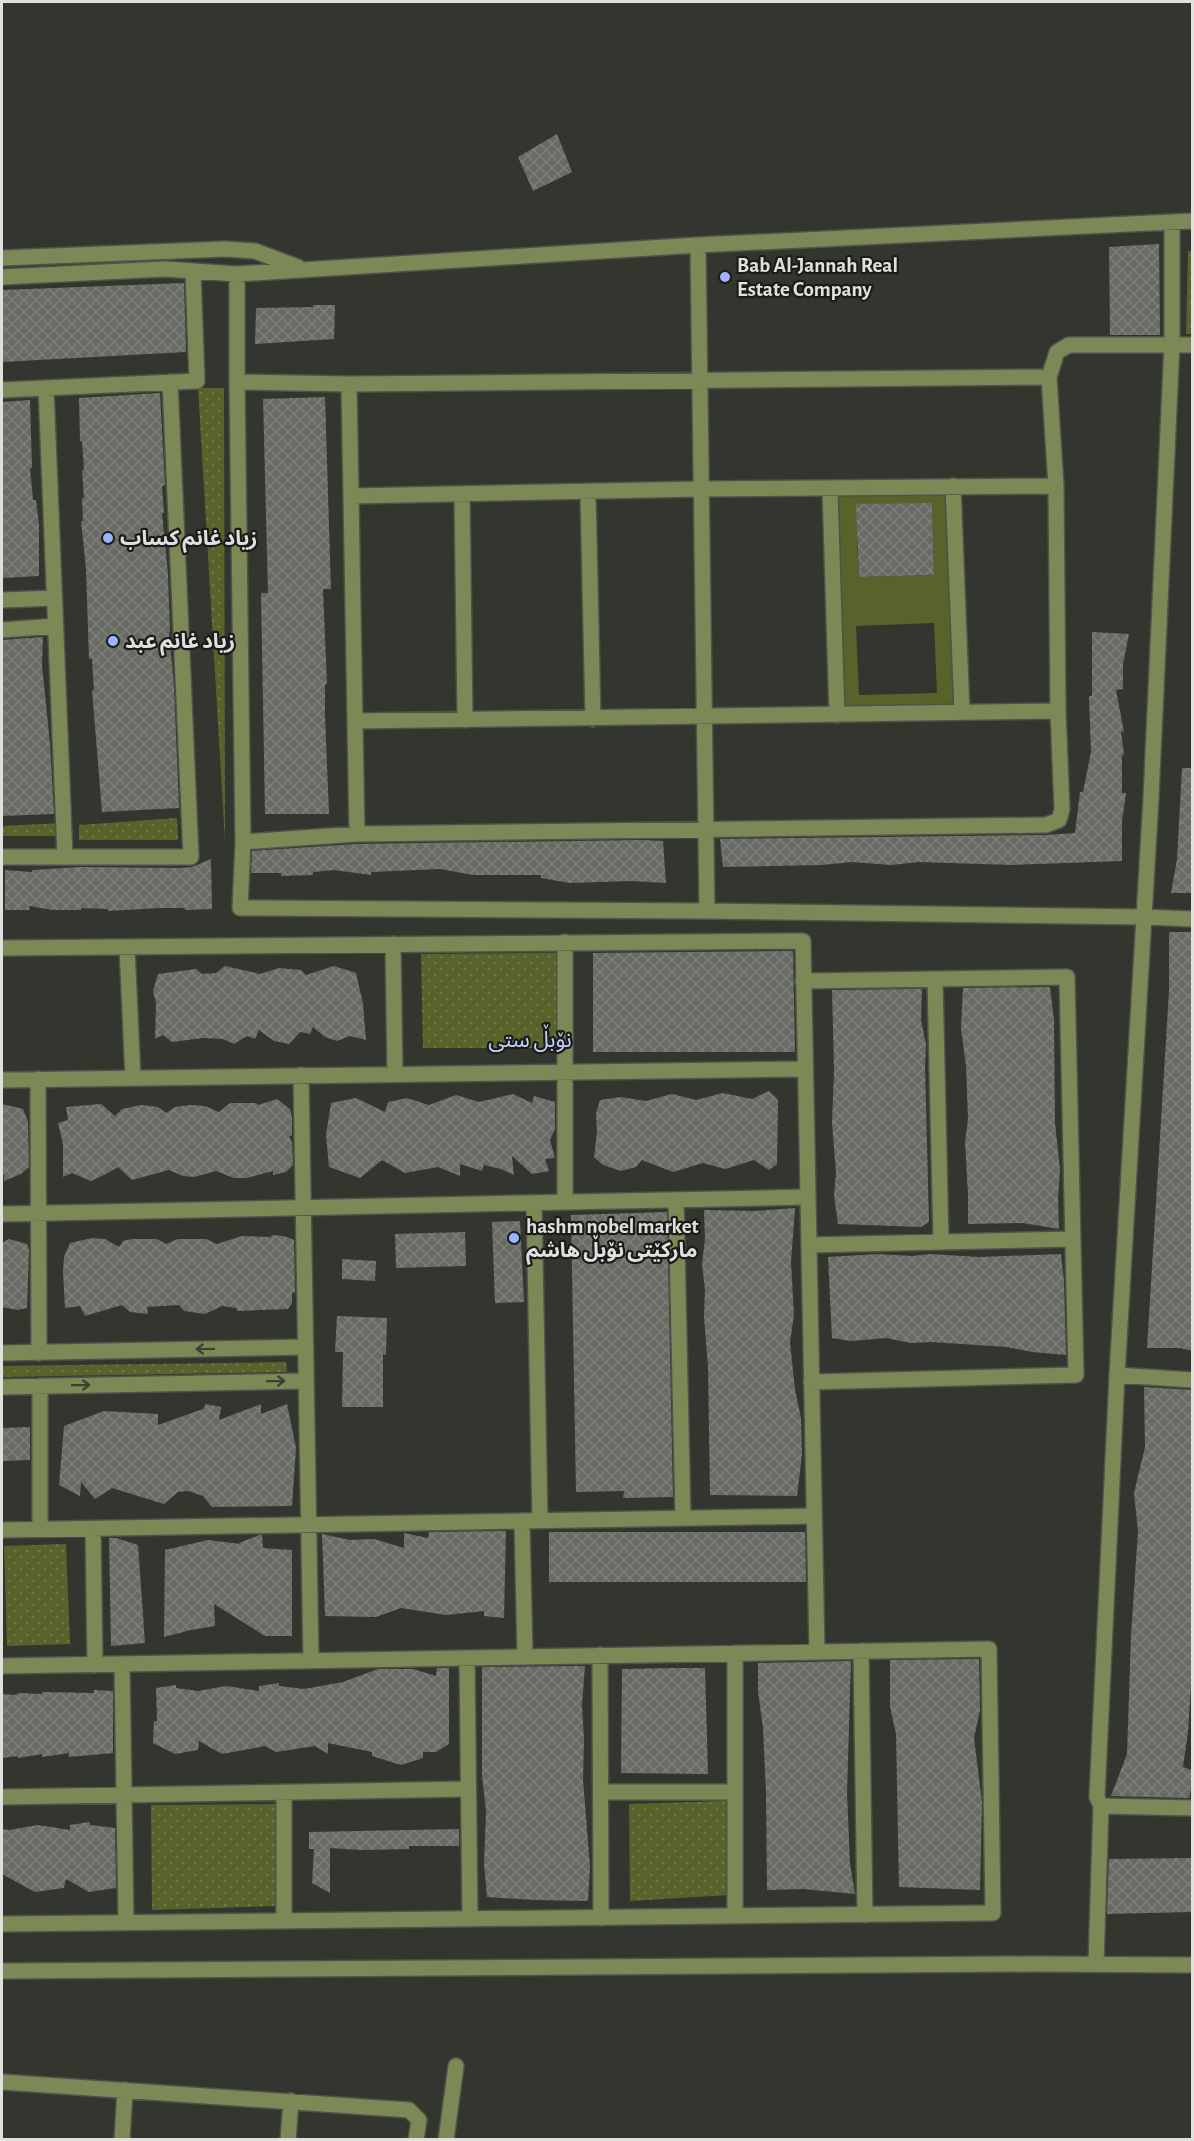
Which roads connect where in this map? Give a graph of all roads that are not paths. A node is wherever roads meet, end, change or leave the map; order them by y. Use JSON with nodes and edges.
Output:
{"nodes":[{"id":1,"x":1192,"y":221,"type":"edge"},
{"id":2,"x":1172,"y":222,"type":"junction"},
{"id":3,"x":698,"y":245,"type":"junction"},
{"id":4,"x":2,"y":258,"type":"edge"},
{"id":5,"x":308,"y":270,"type":"junction"},
{"id":6,"x":193,"y":272,"type":"junction"},
{"id":7,"x":237,"y":274,"type":"junction"},
{"id":8,"x":2,"y":277,"type":"edge"},
{"id":9,"x":1172,"y":344,"type":"junction"},
{"id":10,"x":1192,"y":345,"type":"edge"},
{"id":11,"x":1049,"y":377,"type":"junction"},
{"id":12,"x":699,"y":380,"type":"junction"},
{"id":13,"x":170,"y":382,"type":"junction"},
{"id":14,"x":237,"y":382,"type":"junction"},
{"id":15,"x":349,"y":384,"type":"junction"},
{"id":16,"x":45,"y":388,"type":"junction"},
{"id":17,"x":2,"y":390,"type":"edge"},
{"id":18,"x":953,"y":486,"type":"junction"},
{"id":19,"x":1056,"y":486,"type":"junction"},
{"id":20,"x":701,"y":489,"type":"junction"},
{"id":21,"x":831,"y":489,"type":"junction"},
{"id":22,"x":588,"y":492,"type":"junction"},
{"id":23,"x":462,"y":494,"type":"junction"},
{"id":24,"x":351,"y":496,"type":"junction"},
{"id":25,"x":54,"y":598,"type":"junction"},
{"id":26,"x":2,"y":600,"type":"edge"},
{"id":27,"x":56,"y":626,"type":"junction"},
{"id":28,"x":2,"y":630,"type":"edge"},
{"id":29,"x":1058,"y":711,"type":"junction"},
{"id":30,"x":962,"y":712,"type":"junction"},
{"id":31,"x":837,"y":715,"type":"junction"},
{"id":32,"x":704,"y":716,"type":"junction"},
{"id":33,"x":593,"y":719,"type":"junction"},
{"id":34,"x":465,"y":720,"type":"junction"},
{"id":35,"x":355,"y":721,"type":"junction"},
{"id":36,"x":705,"y":828,"type":"junction"},
{"id":37,"x":357,"y":834,"type":"junction"},
{"id":38,"x":243,"y":842,"type":"junction"},
{"id":39,"x":2,"y":857,"type":"edge"},
{"id":40,"x":65,"y":857,"type":"junction"},
{"id":41,"x":707,"y":911,"type":"junction"},
{"id":42,"x":1144,"y":917,"type":"junction"},
{"id":43,"x":1192,"y":920,"type":"edge"},
{"id":44,"x":565,"y":942,"type":"junction"},
{"id":45,"x":393,"y":944,"type":"junction"},
{"id":46,"x":127,"y":947,"type":"junction"},
{"id":47,"x":2,"y":948,"type":"edge"},
{"id":48,"x":935,"y":979,"type":"junction"},
{"id":49,"x":803,"y":981,"type":"junction"},
{"id":50,"x":805,"y":1069,"type":"junction"},
{"id":51,"x":565,"y":1072,"type":"junction"},
{"id":52,"x":395,"y":1074,"type":"junction"},
{"id":53,"x":301,"y":1075,"type":"junction"},
{"id":54,"x":133,"y":1078,"type":"junction"},
{"id":55,"x":38,"y":1079,"type":"junction"},
{"id":56,"x":2,"y":1080,"type":"edge"},
{"id":57,"x":808,"y":1197,"type":"junction"},
{"id":58,"x":676,"y":1200,"type":"junction"},
{"id":59,"x":565,"y":1202,"type":"junction"},
{"id":60,"x":534,"y":1203,"type":"junction"},
{"id":61,"x":303,"y":1208,"type":"junction"},
{"id":62,"x":38,"y":1213,"type":"junction"},
{"id":63,"x":2,"y":1214,"type":"edge"},
{"id":64,"x":1073,"y":1239,"type":"junction"},
{"id":65,"x":941,"y":1242,"type":"junction"},
{"id":66,"x":808,"y":1245,"type":"junction"},
{"id":67,"x":306,"y":1347,"type":"junction"},
{"id":68,"x":2,"y":1353,"type":"edge"},
{"id":69,"x":39,"y":1353,"type":"junction"},
{"id":70,"x":1117,"y":1375,"type":"junction"},
{"id":71,"x":1192,"y":1380,"type":"edge"},
{"id":72,"x":306,"y":1381,"type":"junction"},
{"id":73,"x":811,"y":1382,"type":"junction"},
{"id":74,"x":39,"y":1386,"type":"junction"},
{"id":75,"x":2,"y":1387,"type":"edge"},
{"id":76,"x":814,"y":1516,"type":"junction"},
{"id":77,"x":684,"y":1518,"type":"junction"},
{"id":78,"x":522,"y":1521,"type":"junction"},
{"id":79,"x":540,"y":1521,"type":"junction"},
{"id":80,"x":309,"y":1525,"type":"junction"},
{"id":81,"x":93,"y":1529,"type":"junction"},
{"id":82,"x":2,"y":1530,"type":"edge"},
{"id":83,"x":40,"y":1530,"type":"junction"},
{"id":84,"x":861,"y":1651,"type":"junction"},
{"id":85,"x":817,"y":1652,"type":"junction"},
{"id":86,"x":735,"y":1653,"type":"junction"},
{"id":87,"x":600,"y":1656,"type":"junction"},
{"id":88,"x":525,"y":1657,"type":"junction"},
{"id":89,"x":467,"y":1658,"type":"junction"},
{"id":90,"x":311,"y":1661,"type":"junction"},
{"id":91,"x":122,"y":1664,"type":"junction"},
{"id":92,"x":95,"y":1665,"type":"junction"},
{"id":93,"x":2,"y":1666,"type":"edge"},
{"id":94,"x":468,"y":1789,"type":"junction"},
{"id":95,"x":284,"y":1792,"type":"junction"},
{"id":96,"x":601,"y":1792,"type":"junction"},
{"id":97,"x":735,"y":1792,"type":"junction"},
{"id":98,"x":124,"y":1795,"type":"junction"},
{"id":99,"x":2,"y":1797,"type":"edge"},
{"id":100,"x":1101,"y":1806,"type":"junction"},
{"id":101,"x":1192,"y":1808,"type":"edge"},
{"id":102,"x":865,"y":1915,"type":"junction"},
{"id":103,"x":735,"y":1916,"type":"junction"},
{"id":104,"x":601,"y":1918,"type":"junction"},
{"id":105,"x":470,"y":1919,"type":"junction"},
{"id":106,"x":284,"y":1921,"type":"junction"},
{"id":107,"x":126,"y":1922,"type":"junction"},
{"id":108,"x":2,"y":1924,"type":"edge"},
{"id":109,"x":1096,"y":1964,"type":"junction"},
{"id":110,"x":1192,"y":1965,"type":"edge"},
{"id":111,"x":2,"y":1971,"type":"edge"},
{"id":112,"x":456,"y":2066,"type":"dead end"},
{"id":113,"x":2,"y":2082,"type":"edge"},
{"id":114,"x":125,"y":2090,"type":"junction"},
{"id":115,"x":291,"y":2101,"type":"junction"},
{"id":116,"x":122,"y":2139,"type":"edge"},
{"id":117,"x":288,"y":2139,"type":"edge"},
{"id":118,"x":416,"y":2139,"type":"edge"},
{"id":119,"x":446,"y":2139,"type":"edge"}],
"edges":[{"from":1,"to":2,"type":"street"},
{"from":2,"to":3,"type":"street"},
{"from":2,"to":9,"type":"street"},
{"from":3,"to":5,"type":"street"},
{"from":3,"to":12,"type":"street"},
{"from":4,"to":5,"type":"street"},
{"from":5,"to":7,"type":"street"},
{"from":6,"to":7,"type":"street"},
{"from":6,"to":8,"type":"street"},
{"from":6,"to":13,"type":"street"},
{"from":7,"to":14,"type":"street"},
{"from":9,"to":10,"type":"street"},
{"from":9,"to":11,"type":"street"},
{"from":9,"to":42,"type":"street"},
{"from":11,"to":12,"type":"street"},
{"from":11,"to":19,"type":"street"},
{"from":12,"to":15,"type":"street"},
{"from":12,"to":20,"type":"street"},
{"from":13,"to":16,"type":"street"},
{"from":13,"to":40,"type":"street"},
{"from":14,"to":15,"type":"street"},
{"from":14,"to":38,"type":"street"},
{"from":15,"to":24,"type":"street"},
{"from":16,"to":17,"type":"street"},
{"from":16,"to":25,"type":"street"},
{"from":18,"to":19,"type":"street"},
{"from":18,"to":21,"type":"street"},
{"from":18,"to":30,"type":"street"},
{"from":19,"to":29,"type":"street"},
{"from":20,"to":21,"type":"street"},
{"from":20,"to":22,"type":"street"},
{"from":20,"to":32,"type":"street"},
{"from":21,"to":31,"type":"street"},
{"from":22,"to":23,"type":"street"},
{"from":22,"to":33,"type":"street"},
{"from":23,"to":24,"type":"street"},
{"from":23,"to":34,"type":"street"},
{"from":24,"to":35,"type":"street"},
{"from":25,"to":26,"type":"street"},
{"from":25,"to":27,"type":"street"},
{"from":27,"to":28,"type":"street"},
{"from":27,"to":40,"type":"street"},
{"from":29,"to":30,"type":"street"},
{"from":29,"to":36,"type":"street"},
{"from":30,"to":31,"type":"street"},
{"from":31,"to":32,"type":"street"},
{"from":32,"to":33,"type":"street"},
{"from":32,"to":36,"type":"street"},
{"from":33,"to":34,"type":"street"},
{"from":34,"to":35,"type":"street"},
{"from":35,"to":37,"type":"street"},
{"from":36,"to":37,"type":"street"},
{"from":36,"to":41,"type":"street"},
{"from":37,"to":38,"type":"street"},
{"from":38,"to":41,"type":"street"},
{"from":39,"to":40,"type":"street"},
{"from":41,"to":42,"type":"street"},
{"from":42,"to":43,"type":"street"},
{"from":42,"to":70,"type":"street"},
{"from":44,"to":45,"type":"street"},
{"from":44,"to":49,"type":"street"},
{"from":44,"to":51,"type":"street"},
{"from":45,"to":46,"type":"street"},
{"from":45,"to":52,"type":"street"},
{"from":46,"to":47,"type":"street"},
{"from":46,"to":54,"type":"street"},
{"from":48,"to":49,"type":"street"},
{"from":48,"to":64,"type":"street"},
{"from":48,"to":65,"type":"street"},
{"from":49,"to":50,"type":"street"},
{"from":50,"to":51,"type":"street"},
{"from":50,"to":57,"type":"street"},
{"from":51,"to":52,"type":"street"},
{"from":51,"to":59,"type":"street"},
{"from":52,"to":53,"type":"street"},
{"from":53,"to":54,"type":"street"},
{"from":53,"to":61,"type":"street"},
{"from":54,"to":55,"type":"street"},
{"from":55,"to":56,"type":"street"},
{"from":55,"to":62,"type":"street"},
{"from":57,"to":58,"type":"street"},
{"from":57,"to":66,"type":"street"},
{"from":58,"to":59,"type":"street"},
{"from":58,"to":77,"type":"street"},
{"from":59,"to":60,"type":"street"},
{"from":60,"to":61,"type":"street"},
{"from":60,"to":79,"type":"street"},
{"from":61,"to":62,"type":"street"},
{"from":61,"to":67,"type":"street"},
{"from":62,"to":63,"type":"street"},
{"from":62,"to":69,"type":"street"},
{"from":64,"to":65,"type":"street"},
{"from":64,"to":73,"type":"street"},
{"from":65,"to":66,"type":"street"},
{"from":66,"to":73,"type":"street"},
{"from":67,"to":69,"type":"street","one_way":true},
{"from":67,"to":72,"type":"street"},
{"from":68,"to":69,"type":"street"},
{"from":70,"to":71,"type":"street"},
{"from":70,"to":100,"type":"street"},
{"from":74,"to":72,"type":"street","one_way":true},
{"from":72,"to":80,"type":"street"},
{"from":73,"to":76,"type":"street"},
{"from":74,"to":75,"type":"street"},
{"from":74,"to":83,"type":"street"},
{"from":76,"to":77,"type":"street"},
{"from":76,"to":85,"type":"street"},
{"from":77,"to":79,"type":"street"},
{"from":78,"to":79,"type":"street"},
{"from":78,"to":80,"type":"street"},
{"from":78,"to":88,"type":"street"},
{"from":80,"to":81,"type":"street"},
{"from":80,"to":90,"type":"street"},
{"from":81,"to":83,"type":"street"},
{"from":81,"to":92,"type":"street"},
{"from":82,"to":83,"type":"street"},
{"from":84,"to":85,"type":"street"},
{"from":84,"to":102,"type":"street"},
{"from":84,"to":102,"type":"street"},
{"from":85,"to":86,"type":"street"},
{"from":86,"to":87,"type":"street"},
{"from":86,"to":97,"type":"street"},
{"from":87,"to":88,"type":"street"},
{"from":87,"to":96,"type":"street"},
{"from":88,"to":89,"type":"street"},
{"from":89,"to":90,"type":"street"},
{"from":89,"to":94,"type":"street"},
{"from":90,"to":91,"type":"street"},
{"from":91,"to":92,"type":"street"},
{"from":91,"to":98,"type":"street"},
{"from":92,"to":93,"type":"street"},
{"from":94,"to":95,"type":"street"},
{"from":94,"to":105,"type":"street"},
{"from":95,"to":98,"type":"street"},
{"from":95,"to":106,"type":"street"},
{"from":96,"to":97,"type":"street"},
{"from":96,"to":104,"type":"street"},
{"from":97,"to":103,"type":"street"},
{"from":98,"to":99,"type":"street"},
{"from":98,"to":107,"type":"street"},
{"from":100,"to":101,"type":"street"},
{"from":100,"to":109,"type":"street"},
{"from":102,"to":103,"type":"street"},
{"from":103,"to":104,"type":"street"},
{"from":104,"to":105,"type":"street"},
{"from":105,"to":106,"type":"street"},
{"from":106,"to":107,"type":"street"},
{"from":107,"to":108,"type":"street"},
{"from":109,"to":110,"type":"street"},
{"from":109,"to":111,"type":"street"},
{"from":112,"to":119,"type":"street"},
{"from":113,"to":114,"type":"street"},
{"from":114,"to":115,"type":"street"},
{"from":114,"to":116,"type":"street"},
{"from":115,"to":117,"type":"street"},
{"from":115,"to":118,"type":"street"}]}
